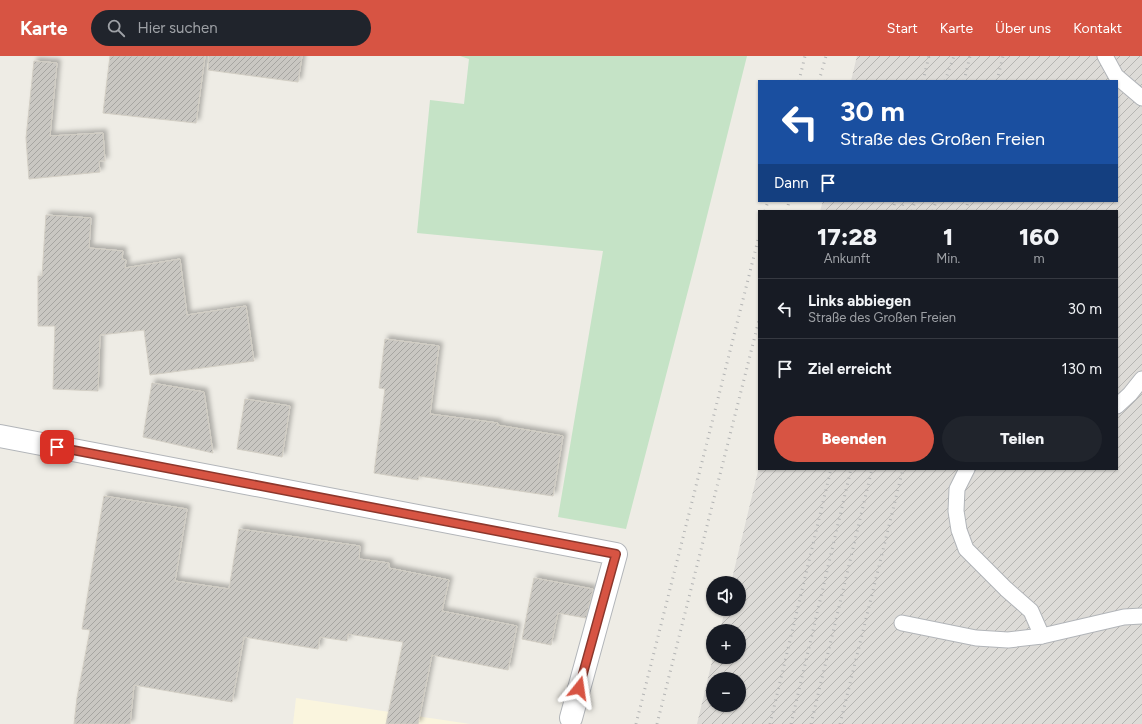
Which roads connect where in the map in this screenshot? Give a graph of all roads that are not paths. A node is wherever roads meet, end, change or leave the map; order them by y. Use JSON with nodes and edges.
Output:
{"nodes":[{"id":1,"x":1105,"y":56,"type":"edge"},
{"id":2,"x":1142,"y":98,"type":"edge"},
{"id":3,"x":1142,"y":379,"type":"edge"},
{"id":4,"x":1118,"y":405,"type":"edge"},
{"id":5,"x":0,"y":436,"type":"edge"},
{"id":6,"x":966,"y":470,"type":"edge"},
{"id":7,"x":1142,"y":616,"type":"edge"},
{"id":8,"x":902,"y":623,"type":"dead end"},
{"id":9,"x":1042,"y":636,"type":"junction"},
{"id":10,"x":570,"y":721,"type":"edge"}],
"edges":[{"from":1,"to":2,"type":"lane"},
{"from":3,"to":4,"type":"lane"},
{"from":5,"to":10,"type":"street"},
{"from":6,"to":9,"type":"lane"},
{"from":7,"to":9,"type":"lane"},
{"from":8,"to":9,"type":"lane"}]}
